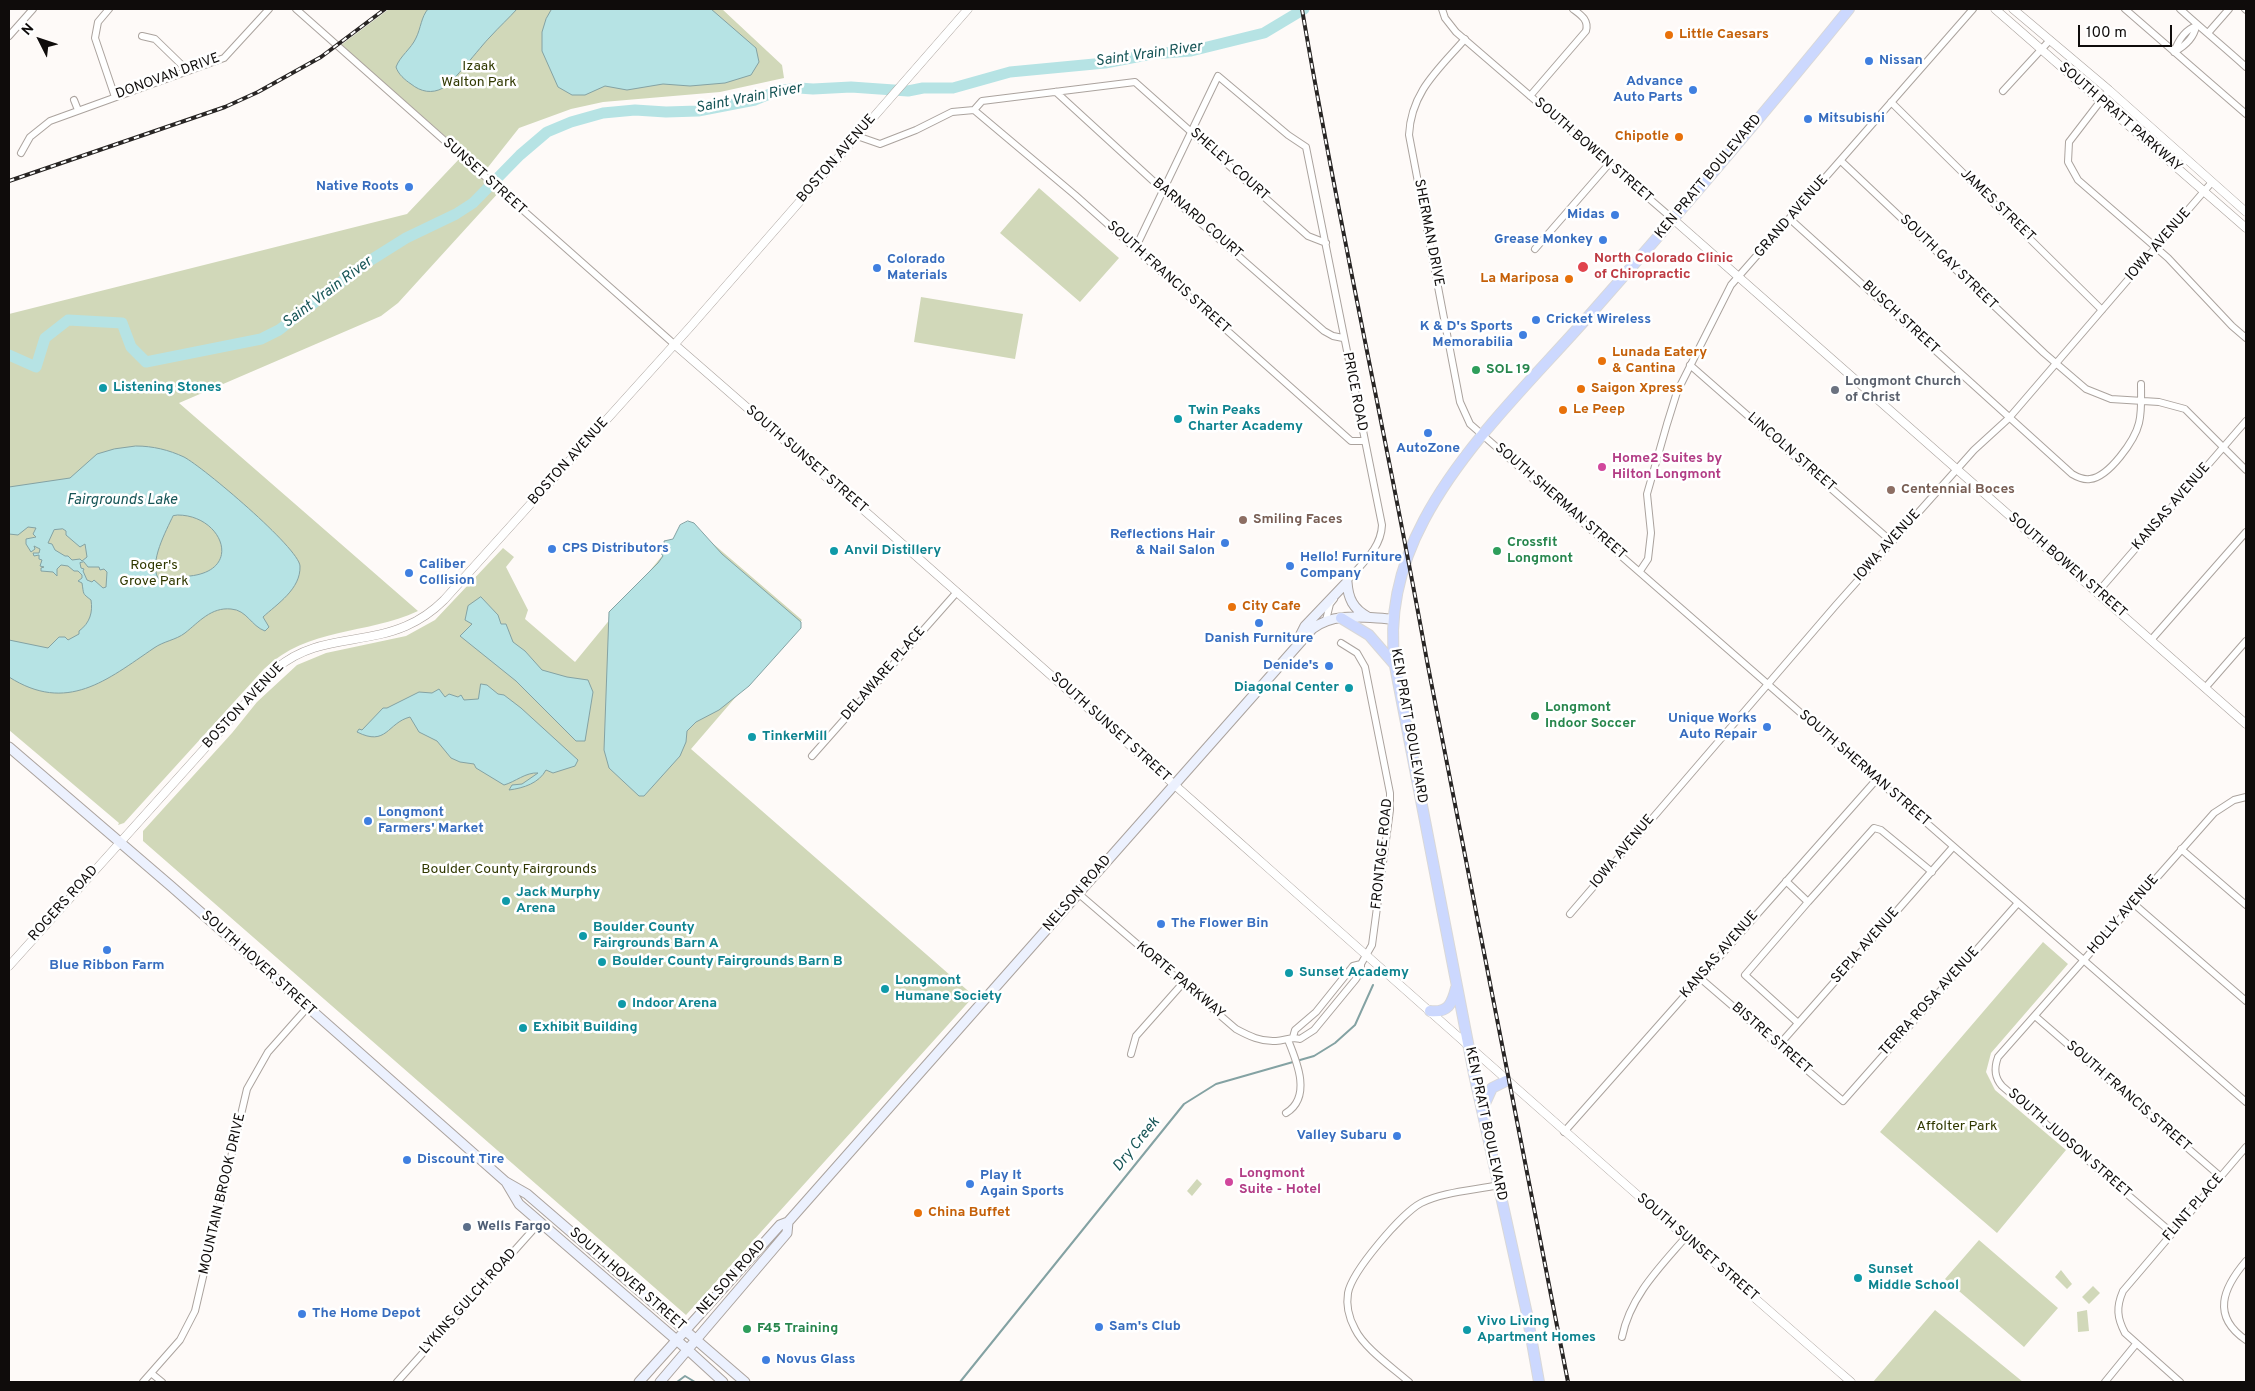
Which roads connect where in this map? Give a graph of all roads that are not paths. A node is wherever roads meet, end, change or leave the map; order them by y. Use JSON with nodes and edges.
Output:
{"nodes":[{"id":1,"x":33,"y":9,"type":"edge"},
{"id":2,"x":109,"y":9,"type":"edge"},
{"id":3,"x":269,"y":9,"type":"edge"},
{"id":4,"x":296,"y":9,"type":"edge"},
{"id":5,"x":968,"y":9,"type":"edge"},
{"id":6,"x":1442,"y":9,"type":"edge"},
{"id":7,"x":1573,"y":9,"type":"edge"},
{"id":8,"x":1850,"y":9,"type":"edge"},
{"id":9,"x":1973,"y":9,"type":"edge"},
{"id":10,"x":1995,"y":9,"type":"edge"},
{"id":11,"x":2013,"y":9,"type":"edge"},
{"id":12,"x":2124,"y":9,"type":"edge"},
{"id":13,"x":2182,"y":9,"type":"edge"},
{"id":14,"x":2229,"y":9,"type":"edge"},
{"id":15,"x":2196,"y":26,"type":"junction"},
{"id":16,"x":2208,"y":33,"type":"junction"},
{"id":17,"x":9,"y":36,"type":"edge"},
{"id":18,"x":142,"y":36,"type":"dead end"},
{"id":19,"x":1465,"y":39,"type":"junction"},
{"id":20,"x":2050,"y":40,"type":"junction"},
{"id":21,"x":2042,"y":50,"type":"junction"},
{"id":22,"x":2174,"y":52,"type":"junction"},
{"id":23,"x":2246,"y":67,"type":"edge"},
{"id":24,"x":188,"y":71,"type":"junction"},
{"id":25,"x":2109,"y":90,"type":"junction"},
{"id":26,"x":2003,"y":91,"type":"dead end"},
{"id":27,"x":1056,"y":92,"type":"junction"},
{"id":28,"x":1530,"y":96,"type":"junction"},
{"id":29,"x":114,"y":97,"type":"junction"},
{"id":30,"x":74,"y":100,"type":"dead end"},
{"id":31,"x":2102,"y":101,"type":"junction"},
{"id":32,"x":1892,"y":102,"type":"junction"},
{"id":33,"x":78,"y":110,"type":"junction"},
{"id":34,"x":974,"y":110,"type":"junction"},
{"id":35,"x":2246,"y":114,"type":"edge"},
{"id":36,"x":1191,"y":132,"type":"junction"},
{"id":37,"x":857,"y":136,"type":"junction"},
{"id":38,"x":22,"y":153,"type":"dead end"},
{"id":39,"x":1841,"y":161,"type":"junction"},
{"id":40,"x":1608,"y":165,"type":"junction"},
{"id":41,"x":2212,"y":182,"type":"junction"},
{"id":42,"x":1163,"y":190,"type":"junction"},
{"id":43,"x":2204,"y":192,"type":"junction"},
{"id":44,"x":2246,"y":212,"type":"edge"},
{"id":45,"x":1790,"y":219,"type":"junction"},
{"id":46,"x":1674,"y":220,"type":"junction"},
{"id":47,"x":2246,"y":228,"type":"edge"},
{"id":48,"x":1326,"y":243,"type":"junction"},
{"id":49,"x":2157,"y":247,"type":"junction"},
{"id":50,"x":1135,"y":249,"type":"junction"},
{"id":51,"x":1535,"y":249,"type":"dead end"},
{"id":52,"x":1738,"y":278,"type":"junction"},
{"id":53,"x":2102,"y":310,"type":"junction"},
{"id":54,"x":1343,"y":338,"type":"junction"},
{"id":55,"x":2246,"y":338,"type":"edge"},
{"id":56,"x":674,"y":344,"type":"junction"},
{"id":57,"x":2056,"y":364,"type":"junction"},
{"id":58,"x":1690,"y":365,"type":"junction"},
{"id":59,"x":2141,"y":384,"type":"dead end"},
{"id":60,"x":2141,"y":400,"type":"junction"},
{"id":61,"x":2008,"y":418,"type":"junction"},
{"id":62,"x":2246,"y":421,"type":"edge"},
{"id":63,"x":1483,"y":436,"type":"junction"},
{"id":64,"x":1364,"y":441,"type":"junction"},
{"id":65,"x":2224,"y":447,"type":"junction"},
{"id":66,"x":1956,"y":469,"type":"junction"},
{"id":67,"x":2246,"y":470,"type":"edge"},
{"id":68,"x":2246,"y":532,"type":"edge"},
{"id":69,"x":1892,"y":542,"type":"junction"},
{"id":70,"x":1640,"y":571,"type":"junction"},
{"id":71,"x":1347,"y":582,"type":"junction"},
{"id":72,"x":957,"y":592,"type":"junction"},
{"id":73,"x":2097,"y":593,"type":"junction"},
{"id":74,"x":1341,"y":618,"type":"junction"},
{"id":75,"x":1371,"y":618,"type":"junction"},
{"id":76,"x":1393,"y":619,"type":"junction"},
{"id":77,"x":1326,"y":620,"type":"junction"},
{"id":78,"x":2150,"y":640,"type":"junction"},
{"id":79,"x":2246,"y":641,"type":"edge"},
{"id":80,"x":1341,"y":643,"type":"dead end"},
{"id":81,"x":1294,"y":649,"type":"junction"},
{"id":82,"x":1395,"y":666,"type":"junction"},
{"id":83,"x":1767,"y":683,"type":"junction"},
{"id":84,"x":2205,"y":688,"type":"junction"},
{"id":85,"x":2246,"y":724,"type":"edge"},
{"id":86,"x":9,"y":747,"type":"edge"},
{"id":87,"x":812,"y":756,"type":"dead end"},
{"id":88,"x":1877,"y":779,"type":"junction"},
{"id":89,"x":1175,"y":785,"type":"junction"},
{"id":90,"x":2246,"y":797,"type":"edge"},
{"id":91,"x":120,"y":842,"type":"junction"},
{"id":92,"x":1954,"y":847,"type":"junction"},
{"id":93,"x":2182,"y":849,"type":"junction"},
{"id":94,"x":1932,"y":872,"type":"junction"},
{"id":95,"x":1786,"y":881,"type":"junction"},
{"id":96,"x":1079,"y":894,"type":"junction"},
{"id":97,"x":1808,"y":902,"type":"junction"},
{"id":98,"x":2018,"y":903,"type":"junction"},
{"id":99,"x":2134,"y":904,"type":"junction"},
{"id":100,"x":2246,"y":905,"type":"edge"},
{"id":101,"x":1570,"y":914,"type":"dead end"},
{"id":102,"x":1368,"y":956,"type":"junction"},
{"id":103,"x":2084,"y":960,"type":"junction"},
{"id":104,"x":1361,"y":964,"type":"junction"},
{"id":105,"x":9,"y":966,"type":"edge"},
{"id":106,"x":1700,"y":978,"type":"junction"},
{"id":107,"x":1183,"y":983,"type":"junction"},
{"id":108,"x":1457,"y":985,"type":"junction"},
{"id":109,"x":2246,"y":1001,"type":"edge"},
{"id":110,"x":307,"y":1008,"type":"junction"},
{"id":111,"x":1430,"y":1011,"type":"junction"},
{"id":112,"x":2035,"y":1016,"type":"junction"},
{"id":113,"x":1798,"y":1023,"type":"junction"},
{"id":114,"x":1290,"y":1038,"type":"junction"},
{"id":115,"x":2010,"y":1044,"type":"joint"},
{"id":116,"x":1468,"y":1045,"type":"junction"},
{"id":117,"x":1779,"y":1046,"type":"junction"},
{"id":118,"x":1131,"y":1054,"type":"dead end"},
{"id":119,"x":1506,"y":1081,"type":"junction"},
{"id":120,"x":1518,"y":1090,"type":"dead end"},
{"id":121,"x":1843,"y":1101,"type":"joint"},
{"id":122,"x":2246,"y":1102,"type":"edge"},
{"id":123,"x":1482,"y":1111,"type":"junction"},
{"id":124,"x":1286,"y":1113,"type":"dead end"},
{"id":125,"x":1544,"y":1114,"type":"junction"},
{"id":126,"x":1564,"y":1132,"type":"junction"},
{"id":127,"x":2246,"y":1147,"type":"edge"},
{"id":128,"x":2221,"y":1177,"type":"junction"},
{"id":129,"x":506,"y":1182,"type":"junction"},
{"id":130,"x":1499,"y":1185,"type":"junction"},
{"id":131,"x":548,"y":1212,"type":"junction"},
{"id":132,"x":540,"y":1222,"type":"junction"},
{"id":133,"x":788,"y":1222,"type":"junction"},
{"id":134,"x":2172,"y":1233,"type":"junction"},
{"id":135,"x":1685,"y":1238,"type":"junction"},
{"id":136,"x":2246,"y":1261,"type":"edge"},
{"id":137,"x":685,"y":1330,"type":"junction"},
{"id":138,"x":1622,"y":1337,"type":"dead end"},
{"id":139,"x":677,"y":1340,"type":"junction"},
{"id":140,"x":697,"y":1340,"type":"junction"},
{"id":141,"x":2246,"y":1340,"type":"edge"},
{"id":142,"x":2136,"y":1344,"type":"junction"},
{"id":143,"x":688,"y":1350,"type":"junction"},
{"id":144,"x":151,"y":1373,"type":"junction"},
{"id":145,"x":143,"y":1382,"type":"edge"},
{"id":146,"x":162,"y":1382,"type":"edge"},
{"id":147,"x":397,"y":1382,"type":"edge"},
{"id":148,"x":639,"y":1382,"type":"edge"},
{"id":149,"x":660,"y":1382,"type":"edge"},
{"id":150,"x":723,"y":1382,"type":"edge"},
{"id":151,"x":745,"y":1382,"type":"edge"},
{"id":152,"x":1409,"y":1382,"type":"edge"},
{"id":153,"x":1539,"y":1382,"type":"edge"},
{"id":154,"x":1851,"y":1382,"type":"edge"},
{"id":155,"x":2104,"y":1382,"type":"edge"},
{"id":156,"x":2180,"y":1382,"type":"edge"}],
"edges":[{"from":1,"to":17,"type":"street"},
{"from":2,"to":29,"type":"street"},
{"from":3,"to":24,"type":"street","name":"DONOVAN DRIVE"},
{"from":4,"to":56,"type":"street","name":"SUNSET STREET"},
{"from":5,"to":37,"type":"street","name":"BOSTON AVENUE"},
{"from":6,"to":19,"type":"street","name":"SOUTH BOWEN STREET"},
{"from":7,"to":28,"type":"street"},
{"from":8,"to":46,"type":"highway","name":"KEN PRATT BOULEVARD"},
{"from":9,"to":32,"type":"street","name":"GRAND AVENUE"},
{"from":10,"to":21,"type":"street","name":"SOUTH PRATT PARKWAY"},
{"from":11,"to":20,"type":"street","name":"SOUTH PRATT PARKWAY"},
{"from":12,"to":22,"type":"street"},
{"from":13,"to":15,"type":"street"},
{"from":14,"to":16,"type":"street"},
{"from":15,"to":16,"type":"street"},
{"from":15,"to":22,"type":"street"},
{"from":16,"to":23,"type":"street"},
{"from":18,"to":24,"type":"street"},
{"from":19,"to":28,"type":"street","name":"SOUTH BOWEN STREET"},
{"from":19,"to":63,"type":"street","name":"SHERMAN DRIVE"},
{"from":20,"to":21,"type":"street"},
{"from":20,"to":25,"type":"street","name":"SOUTH PRATT PARKWAY"},
{"from":21,"to":26,"type":"street"},
{"from":21,"to":31,"type":"street","name":"SOUTH PRATT PARKWAY"},
{"from":22,"to":35,"type":"street"},
{"from":24,"to":29,"type":"street","name":"DONOVAN DRIVE"},
{"from":25,"to":31,"type":"street"},
{"from":25,"to":41,"type":"street","name":"SOUTH PRATT PARKWAY"},
{"from":27,"to":34,"type":"street"},
{"from":27,"to":36,"type":"street","name":"SHELEY COURT"},
{"from":27,"to":42,"type":"street","name":"BARNARD COURT"},
{"from":28,"to":40,"type":"street","name":"SOUTH BOWEN STREET"},
{"from":29,"to":33,"type":"street","name":"DONOVAN DRIVE"},
{"from":30,"to":33,"type":"street"},
{"from":31,"to":43,"type":"street","name":"SOUTH PRATT PARKWAY"},
{"from":31,"to":49,"type":"street"},
{"from":32,"to":39,"type":"street","name":"GRAND AVENUE"},
{"from":32,"to":53,"type":"street","name":"JAMES STREET"},
{"from":33,"to":38,"type":"street","name":"DONOVAN DRIVE"},
{"from":34,"to":37,"type":"street"},
{"from":34,"to":50,"type":"street","name":"SOUTH FRANCIS STREET"},
{"from":36,"to":42,"type":"street"},
{"from":36,"to":48,"type":"street","name":"SHELEY COURT"},
{"from":36,"to":48,"type":"street","name":"PRICE ROAD"},
{"from":37,"to":56,"type":"street","name":"BOSTON AVENUE"},
{"from":39,"to":45,"type":"street","name":"GRAND AVENUE"},
{"from":39,"to":57,"type":"street","name":"SOUTH GAY STREET"},
{"from":40,"to":46,"type":"street","name":"SOUTH BOWEN STREET"},
{"from":40,"to":51,"type":"street"},
{"from":41,"to":43,"type":"street","name":"IOWA AVENUE"},
{"from":41,"to":44,"type":"street","name":"SOUTH PRATT PARKWAY"},
{"from":42,"to":50,"type":"street"},
{"from":42,"to":54,"type":"street","name":"BARNARD COURT"},
{"from":43,"to":47,"type":"street","name":"SOUTH PRATT PARKWAY"},
{"from":43,"to":49,"type":"street","name":"IOWA AVENUE"},
{"from":45,"to":52,"type":"street","name":"GRAND AVENUE"},
{"from":45,"to":61,"type":"street","name":"BUSCH STREET"},
{"from":46,"to":52,"type":"street","name":"SOUTH BOWEN STREET"},
{"from":46,"to":63,"type":"highway","name":"KEN PRATT BOULEVARD"},
{"from":48,"to":54,"type":"street","name":"PRICE ROAD"},
{"from":49,"to":53,"type":"street","name":"IOWA AVENUE"},
{"from":49,"to":55,"type":"street"},
{"from":50,"to":64,"type":"street","name":"SOUTH FRANCIS STREET"},
{"from":52,"to":58,"type":"street","name":"GRAND AVENUE"},
{"from":52,"to":66,"type":"street","name":"SOUTH BOWEN STREET"},
{"from":53,"to":57,"type":"street","name":"IOWA AVENUE"},
{"from":54,"to":64,"type":"street","name":"PRICE ROAD"},
{"from":56,"to":72,"type":"street","name":"SOUTH SUNSET STREET"},
{"from":56,"to":91,"type":"street","name":"BOSTON AVENUE"},
{"from":57,"to":60,"type":"street","name":"SOUTH GAY STREET"},
{"from":57,"to":61,"type":"street","name":"IOWA AVENUE"},
{"from":58,"to":69,"type":"street","name":"LINCOLN STREET"},
{"from":58,"to":70,"type":"street","name":"GRAND AVENUE"},
{"from":59,"to":60,"type":"street","name":"BUSCH STREET"},
{"from":60,"to":61,"type":"street","name":"BUSCH STREET"},
{"from":60,"to":65,"type":"street","name":"SOUTH GAY STREET"},
{"from":61,"to":66,"type":"street","name":"IOWA AVENUE"},
{"from":62,"to":65,"type":"street","name":"KANSAS AVENUE"},
{"from":63,"to":70,"type":"street","name":"SOUTH SHERMAN STREET"},
{"from":63,"to":76,"type":"highway","name":"KEN PRATT BOULEVARD"},
{"from":64,"to":71,"type":"street","name":"PRICE ROAD"},
{"from":65,"to":67,"type":"street","name":"SOUTH GAY STREET"},
{"from":65,"to":73,"type":"street","name":"KANSAS AVENUE"},
{"from":66,"to":69,"type":"street","name":"IOWA AVENUE"},
{"from":66,"to":73,"type":"street","name":"SOUTH BOWEN STREET"},
{"from":68,"to":78,"type":"street"},
{"from":69,"to":83,"type":"street","name":"IOWA AVENUE"},
{"from":70,"to":83,"type":"street","name":"SOUTH SHERMAN STREET"},
{"from":71,"to":75,"type":"main road"},
{"from":71,"to":77,"type":"street","name":"PRICE ROAD"},
{"from":71,"to":81,"type":"main road"},
{"from":72,"to":87,"type":"street","name":"DELAWARE PLACE"},
{"from":72,"to":89,"type":"street","name":"SOUTH SUNSET STREET"},
{"from":73,"to":78,"type":"street","name":"SOUTH BOWEN STREET"},
{"from":74,"to":75,"type":"main road"},
{"from":74,"to":77,"type":"main road"},
{"from":74,"to":82,"type":"highway"},
{"from":75,"to":76,"type":"main road"},
{"from":76,"to":82,"type":"highway","name":"KEN PRATT BOULEVARD"},
{"from":77,"to":81,"type":"main road","name":"NELSON ROAD"},
{"from":78,"to":84,"type":"street","name":"SOUTH BOWEN STREET"},
{"from":79,"to":84,"type":"street"},
{"from":80,"to":102,"type":"street","name":"FRONTAGE ROAD"},
{"from":81,"to":89,"type":"main road","name":"NELSON ROAD"},
{"from":82,"to":108,"type":"highway","name":"KEN PRATT BOULEVARD"},
{"from":83,"to":88,"type":"street","name":"SOUTH SHERMAN STREET"},
{"from":83,"to":101,"type":"street","name":"IOWA AVENUE"},
{"from":84,"to":85,"type":"street","name":"SOUTH BOWEN STREET"},
{"from":86,"to":91,"type":"main road","name":"SOUTH HOVER STREET"},
{"from":88,"to":92,"type":"street","name":"SOUTH SHERMAN STREET"},
{"from":88,"to":95,"type":"street","name":"KANSAS AVENUE"},
{"from":89,"to":96,"type":"main road","name":"NELSON ROAD"},
{"from":89,"to":102,"type":"street","name":"SOUTH SUNSET STREET"},
{"from":90,"to":93,"type":"street","name":"HOLLY AVENUE"},
{"from":91,"to":105,"type":"street","name":"ROGERS ROAD"},
{"from":91,"to":110,"type":"main road","name":"SOUTH HOVER STREET"},
{"from":92,"to":94,"type":"street","name":"SEPIA AVENUE"},
{"from":92,"to":98,"type":"street","name":"SOUTH SHERMAN STREET"},
{"from":93,"to":99,"type":"street","name":"HOLLY AVENUE"},
{"from":93,"to":100,"type":"street"},
{"from":94,"to":97,"type":"street"},
{"from":94,"to":113,"type":"street","name":"SEPIA AVENUE"},
{"from":95,"to":97,"type":"street"},
{"from":95,"to":106,"type":"street","name":"KANSAS AVENUE"},
{"from":96,"to":107,"type":"street","name":"KORTE PARKWAY"},
{"from":96,"to":133,"type":"main road","name":"NELSON ROAD"},
{"from":97,"to":113,"type":"street"},
{"from":98,"to":103,"type":"street","name":"SOUTH SHERMAN STREET"},
{"from":98,"to":121,"type":"street","name":"TERRA ROSA AVENUE"},
{"from":99,"to":103,"type":"street","name":"HOLLY AVENUE"},
{"from":99,"to":109,"type":"street"},
{"from":102,"to":104,"type":"street","name":"KORTE PARKWAY"},
{"from":102,"to":111,"type":"street","name":"SOUTH SUNSET STREET"},
{"from":103,"to":112,"type":"street","name":"HOLLY AVENUE"},
{"from":103,"to":122,"type":"street","name":"SOUTH SHERMAN STREET"},
{"from":104,"to":114,"type":"street","name":"KORTE PARKWAY"},
{"from":104,"to":114,"type":"street","name":"KORTE PARKWAY"},
{"from":106,"to":117,"type":"street","name":"BISTRE STREET"},
{"from":106,"to":126,"type":"street","name":"KANSAS AVENUE"},
{"from":107,"to":114,"type":"street","name":"KORTE PARKWAY"},
{"from":107,"to":118,"type":"street"},
{"from":108,"to":111,"type":"highway"},
{"from":108,"to":116,"type":"highway","name":"KEN PRATT BOULEVARD"},
{"from":110,"to":129,"type":"main road","name":"SOUTH HOVER STREET"},
{"from":110,"to":144,"type":"street","name":"MOUNTAIN BROOK DRIVE"},
{"from":111,"to":116,"type":"street","name":"SOUTH SUNSET STREET"},
{"from":112,"to":115,"type":"street","name":"HOLLY AVENUE"},
{"from":112,"to":128,"type":"street","name":"SOUTH FRANCIS STREET"},
{"from":113,"to":117,"type":"street","name":"SEPIA AVENUE"},
{"from":114,"to":124,"type":"street"},
{"from":115,"to":134,"type":"street","name":"SOUTH JUDSON STREET"},
{"from":116,"to":119,"type":"street","name":"SOUTH SUNSET STREET"},
{"from":116,"to":123,"type":"highway","name":"KEN PRATT BOULEVARD"},
{"from":117,"to":121,"type":"street","name":"BISTRE STREET"},
{"from":119,"to":123,"type":"highway"},
{"from":119,"to":125,"type":"street","name":"SOUTH SUNSET STREET"},
{"from":120,"to":125,"type":"street","name":"SOUTH SUNSET STREET"},
{"from":123,"to":130,"type":"highway","name":"KEN PRATT BOULEVARD"},
{"from":125,"to":126,"type":"street","name":"SOUTH SUNSET STREET"},
{"from":126,"to":135,"type":"street","name":"SOUTH SUNSET STREET"},
{"from":127,"to":128,"type":"street","name":"FLINT PLACE"},
{"from":128,"to":134,"type":"street","name":"FLINT PLACE"},
{"from":129,"to":131,"type":"main road","name":"SOUTH HOVER STREET"},
{"from":129,"to":132,"type":"main road","name":"SOUTH HOVER STREET"},
{"from":130,"to":152,"type":"street"},
{"from":130,"to":153,"type":"highway","name":"KEN PRATT BOULEVARD"},
{"from":131,"to":132,"type":"main road"},
{"from":131,"to":137,"type":"main road","name":"SOUTH HOVER STREET"},
{"from":132,"to":139,"type":"main road","name":"SOUTH HOVER STREET"},
{"from":132,"to":147,"type":"street","name":"LYKINS GULCH ROAD"},
{"from":133,"to":137,"type":"main road","name":"NELSON ROAD"},
{"from":133,"to":140,"type":"main road","name":"NELSON ROAD"},
{"from":134,"to":142,"type":"street","name":"FLINT PLACE"},
{"from":135,"to":138,"type":"street"},
{"from":135,"to":154,"type":"street","name":"SOUTH SUNSET STREET"},
{"from":136,"to":141,"type":"street"},
{"from":137,"to":139,"type":"main road","name":"NELSON ROAD"},
{"from":137,"to":140,"type":"main road","name":"SOUTH HOVER STREET"},
{"from":139,"to":143,"type":"main road","name":"SOUTH HOVER STREET"},
{"from":139,"to":148,"type":"main road","name":"NELSON ROAD"},
{"from":140,"to":143,"type":"main road","name":"NELSON ROAD"},
{"from":140,"to":151,"type":"main road","name":"SOUTH HOVER STREET"},
{"from":142,"to":155,"type":"street"},
{"from":142,"to":156,"type":"street","name":"FLINT PLACE"},
{"from":143,"to":149,"type":"main road","name":"NELSON ROAD"},
{"from":143,"to":150,"type":"main road","name":"SOUTH HOVER STREET"},
{"from":144,"to":145,"type":"street","name":"MOUNTAIN BROOK DRIVE"},
{"from":144,"to":146,"type":"street"}]}
